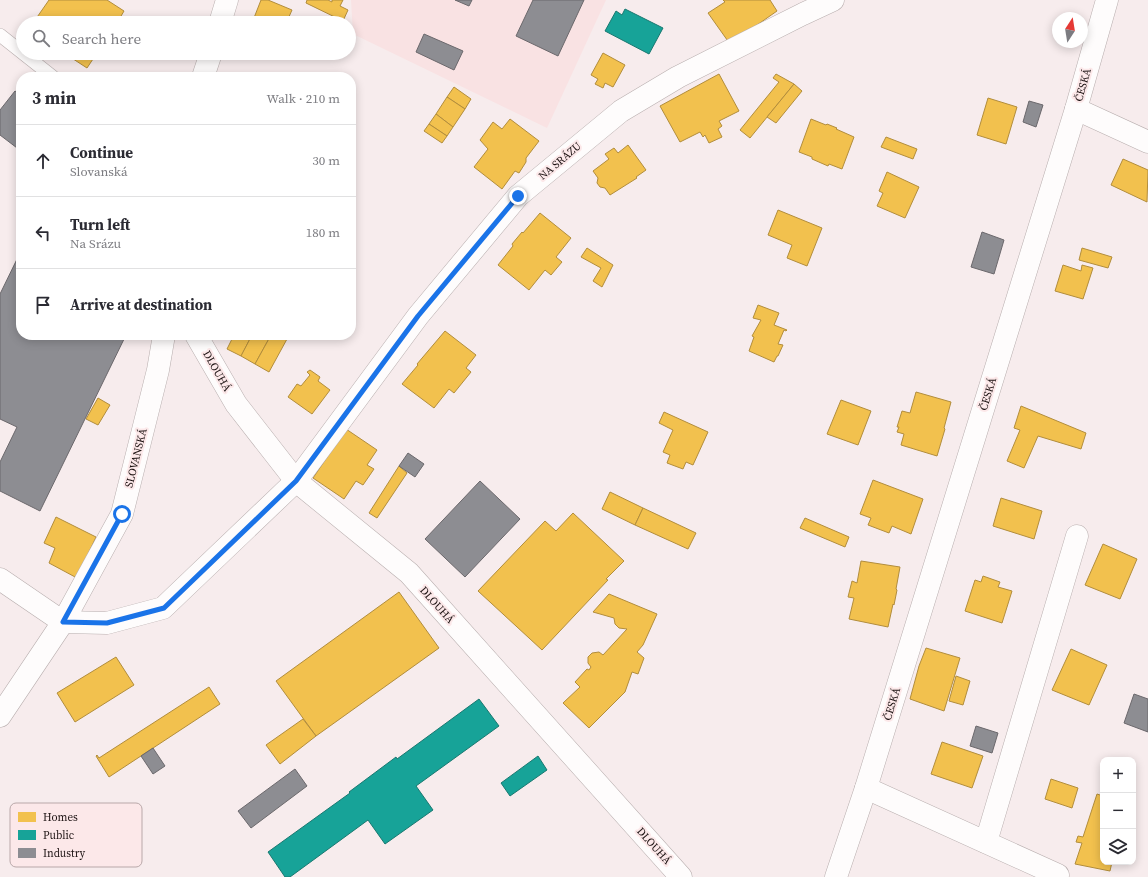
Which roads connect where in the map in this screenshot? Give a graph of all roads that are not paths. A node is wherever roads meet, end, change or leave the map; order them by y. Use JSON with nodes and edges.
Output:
{"nodes":[{"id":1,"x":227,"y":0,"type":"edge"},
{"id":2,"x":833,"y":0,"type":"edge"},
{"id":3,"x":1107,"y":0,"type":"edge"},
{"id":4,"x":222,"y":16,"type":"edge"},
{"id":5,"x":0,"y":35,"type":"edge"},
{"id":6,"x":16,"y":48,"type":"edge"},
{"id":7,"x":32,"y":60,"type":"edge"},
{"id":8,"x":209,"y":60,"type":"edge"},
{"id":9,"x":47,"y":72,"type":"edge"},
{"id":10,"x":205,"y":72,"type":"edge"},
{"id":11,"x":1076,"y":109,"type":"junction"},
{"id":12,"x":1148,"y":142,"type":"edge"},
{"id":13,"x":163,"y":340,"type":"edge"},
{"id":14,"x":199,"y":340,"type":"edge"},
{"id":15,"x":296,"y":481,"type":"junction"},
{"id":16,"x":1077,"y":536,"type":"dead end"},
{"id":17,"x":0,"y":579,"type":"edge"},
{"id":18,"x":63,"y":622,"type":"junction"},
{"id":19,"x":0,"y":716,"type":"edge"},
{"id":20,"x":866,"y":788,"type":"junction"},
{"id":21,"x":986,"y":842,"type":"junction"},
{"id":22,"x":1058,"y":875,"type":"dead end"},
{"id":23,"x":681,"y":877,"type":"edge"},
{"id":24,"x":836,"y":877,"type":"edge"}],
"edges":[{"from":1,"to":4,"type":"street"},
{"from":2,"to":15,"type":"street","name":"NA SRÁZU"},
{"from":3,"to":11,"type":"street","name":"ČESKÁ"},
{"from":5,"to":6,"type":"lane"},
{"from":7,"to":9,"type":"lane"},
{"from":8,"to":10,"type":"street"},
{"from":11,"to":12,"type":"street"},
{"from":11,"to":20,"type":"street","name":"ČESKÁ"},
{"from":13,"to":18,"type":"street","name":"SLOVANSKÁ"},
{"from":14,"to":15,"type":"street","name":"DLOUHÁ"},
{"from":15,"to":18,"type":"street","name":"NA SRÁZU"},
{"from":15,"to":23,"type":"street","name":"DLOUHÁ"},
{"from":16,"to":21,"type":"street"},
{"from":17,"to":18,"type":"street"},
{"from":18,"to":19,"type":"street","name":"SLOVANSKÁ"},
{"from":20,"to":21,"type":"street"},
{"from":20,"to":24,"type":"street","name":"ČESKÁ"},
{"from":21,"to":22,"type":"street"}]}
